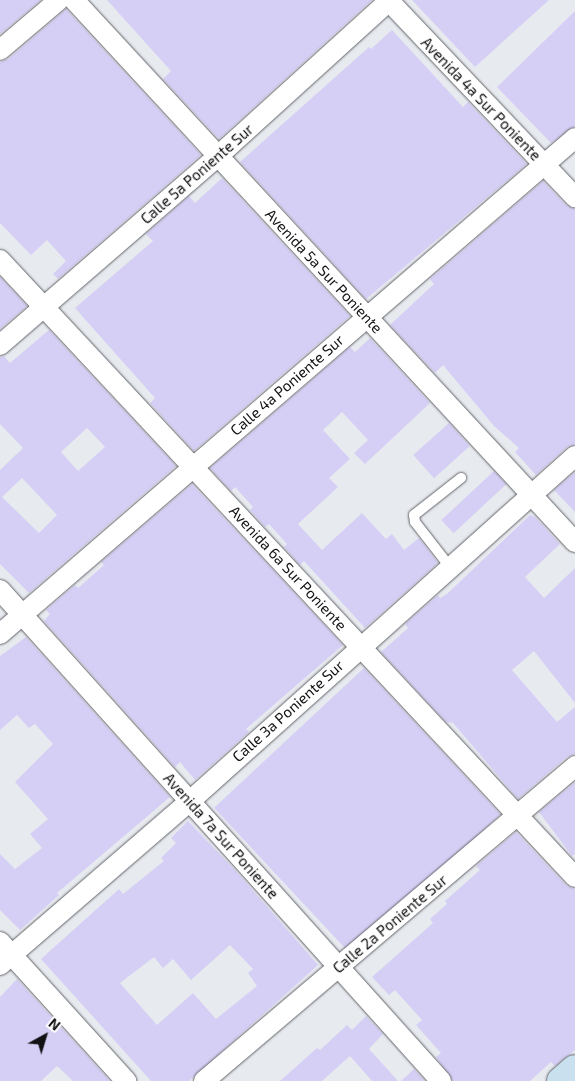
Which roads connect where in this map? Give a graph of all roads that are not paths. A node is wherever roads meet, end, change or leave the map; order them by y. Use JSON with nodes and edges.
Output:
{"nodes":[{"id":1,"x":59,"y":0,"type":"edge"},
{"id":2,"x":74,"y":0,"type":"edge"},
{"id":3,"x":389,"y":0,"type":"edge"},
{"id":4,"x":0,"y":50,"type":"edge"},
{"id":5,"x":575,"y":138,"type":"edge"},
{"id":6,"x":218,"y":156,"type":"junction"},
{"id":7,"x":544,"y":164,"type":"junction"},
{"id":8,"x":575,"y":197,"type":"edge"},
{"id":9,"x":0,"y":260,"type":"edge"},
{"id":10,"x":44,"y":308,"type":"junction"},
{"id":11,"x":366,"y":316,"type":"junction"},
{"id":12,"x":0,"y":345,"type":"edge"},
{"id":13,"x":575,"y":456,"type":"edge"},
{"id":14,"x":193,"y":467,"type":"junction"},
{"id":15,"x":461,"y":478,"type":"dead end"},
{"id":16,"x":532,"y":495,"type":"junction"},
{"id":17,"x":575,"y":542,"type":"edge"},
{"id":18,"x":450,"y":567,"type":"junction"},
{"id":19,"x":0,"y":590,"type":"edge"},
{"id":20,"x":23,"y":616,"type":"junction"},
{"id":21,"x":0,"y":634,"type":"edge"},
{"id":22,"x":360,"y":646,"type":"junction"},
{"id":23,"x":575,"y":766,"type":"edge"},
{"id":24,"x":190,"y":801,"type":"junction"},
{"id":25,"x":519,"y":817,"type":"junction"},
{"id":26,"x":575,"y":877,"type":"edge"},
{"id":27,"x":4,"y":954,"type":"edge"},
{"id":28,"x":338,"y":967,"type":"junction"},
{"id":29,"x":575,"y":1069,"type":"edge"},
{"id":30,"x":126,"y":1081,"type":"edge"},
{"id":31,"x":204,"y":1081,"type":"edge"},
{"id":32,"x":441,"y":1081,"type":"edge"},
{"id":33,"x":561,"y":1081,"type":"edge"}],
"edges":[{"from":1,"to":4,"type":"street"},
{"from":2,"to":6,"type":"street","name":"Avenida 5a Sur Poniente"},
{"from":3,"to":6,"type":"street","name":"Calle 5a Poniente Sur"},
{"from":3,"to":7,"type":"street","name":"Avenida 4a Sur Poniente"},
{"from":5,"to":7,"type":"street","name":"Calle 4a Poniente Sur"},
{"from":6,"to":10,"type":"street","name":"Calle 5a Poniente Sur"},
{"from":6,"to":11,"type":"street","name":"Avenida 5a Sur Poniente"},
{"from":7,"to":8,"type":"street","name":"Avenida 4a Sur Poniente"},
{"from":7,"to":11,"type":"street","name":"Calle 4a Poniente Sur"},
{"from":9,"to":10,"type":"street","name":"Avenida 6a Sur Poniente"},
{"from":10,"to":12,"type":"street","name":"Calle 5a Poniente Sur"},
{"from":10,"to":14,"type":"street","name":"Avenida 6a Sur Poniente"},
{"from":11,"to":14,"type":"street","name":"Calle 4a Poniente Sur"},
{"from":11,"to":16,"type":"street","name":"Avenida 5a Sur Poniente"},
{"from":13,"to":16,"type":"street","name":"Calle 3a Poniente Sur"},
{"from":14,"to":20,"type":"street","name":"Calle 4a Poniente Sur"},
{"from":14,"to":22,"type":"street","name":"Avenida 6a Sur Poniente"},
{"from":15,"to":18,"type":"lane"},
{"from":16,"to":17,"type":"street","name":"Avenida 5a Sur Poniente"},
{"from":16,"to":18,"type":"street","name":"Calle 3a Poniente Sur"},
{"from":18,"to":22,"type":"street","name":"Calle 3a Poniente Sur"},
{"from":19,"to":20,"type":"street","name":"Avenida 7a Sur Poniente"},
{"from":20,"to":21,"type":"street","name":"Calle 4a Poniente Sur"},
{"from":20,"to":24,"type":"street","name":"Avenida 7a Sur Poniente"},
{"from":22,"to":24,"type":"street","name":"Calle 3a Poniente Sur"},
{"from":22,"to":25,"type":"street","name":"Avenida 6a Sur Poniente"},
{"from":23,"to":25,"type":"street","name":"Calle 2a Poniente Sur"},
{"from":24,"to":27,"type":"street","name":"Calle 3a Poniente Sur"},
{"from":24,"to":28,"type":"street","name":"Avenida 7a Sur Poniente"},
{"from":25,"to":26,"type":"street","name":"Avenida 6a Sur Poniente"},
{"from":25,"to":28,"type":"street","name":"Calle 2a Poniente Sur"},
{"from":27,"to":30,"type":"street"},
{"from":28,"to":31,"type":"street","name":"Calle 2a Poniente Sur"},
{"from":28,"to":32,"type":"street","name":"Avenida 7a Sur Poniente"},
{"from":29,"to":33,"type":"main road"}]}
